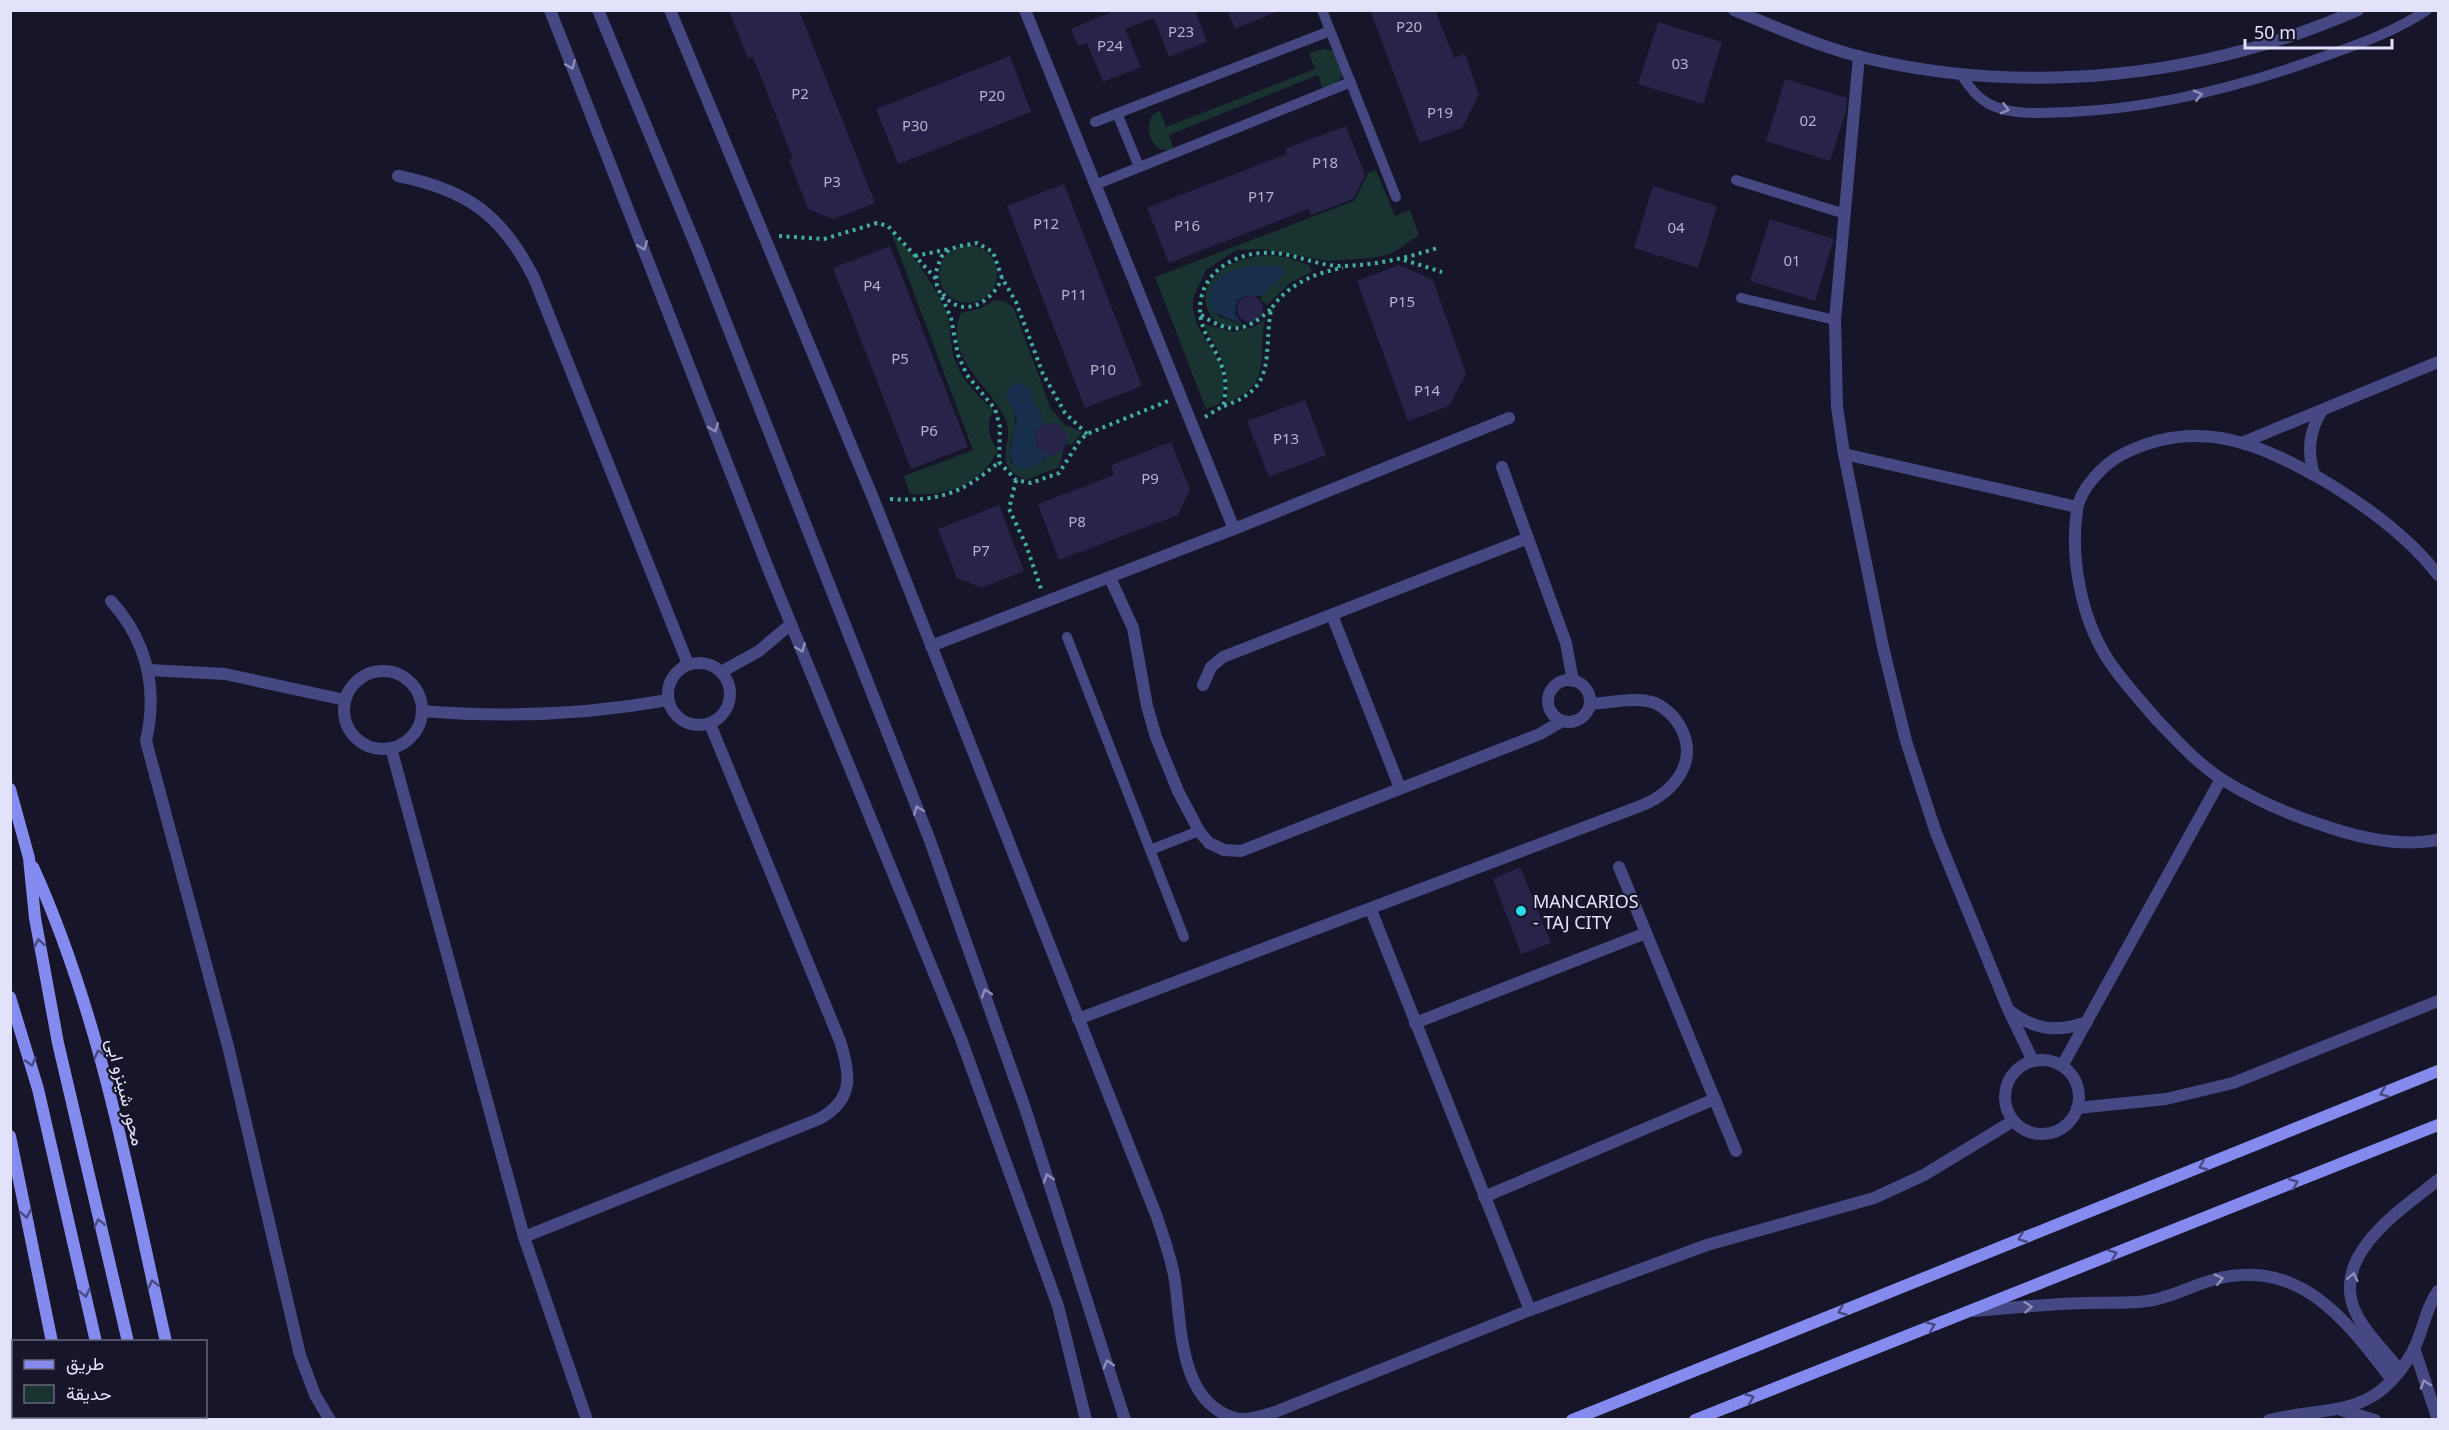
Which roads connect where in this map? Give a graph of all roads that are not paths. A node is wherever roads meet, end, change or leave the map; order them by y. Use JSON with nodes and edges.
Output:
{"nodes":[{"id":1,"x":550,"y":10,"type":"edge"},
{"id":2,"x":598,"y":10,"type":"edge"},
{"id":3,"x":670,"y":10,"type":"edge"},
{"id":4,"x":1025,"y":10,"type":"edge"},
{"id":5,"x":1322,"y":10,"type":"edge"},
{"id":6,"x":1734,"y":10,"type":"edge"},
{"id":7,"x":2358,"y":10,"type":"edge"},
{"id":8,"x":2427,"y":10,"type":"edge"},
{"id":9,"x":1330,"y":31,"type":"junction"},
{"id":10,"x":1859,"y":56,"type":"junction"},
{"id":11,"x":1961,"y":74,"type":"junction"},
{"id":12,"x":1351,"y":82,"type":"junction"},
{"id":13,"x":1117,"y":113,"type":"junction"},
{"id":14,"x":1095,"y":122,"type":"dead end"},
{"id":15,"x":1139,"y":167,"type":"junction"},
{"id":16,"x":398,"y":176,"type":"dead end"},
{"id":17,"x":1736,"y":180,"type":"dead end"},
{"id":18,"x":1095,"y":185,"type":"junction"},
{"id":19,"x":1396,"y":197,"type":"dead end"},
{"id":20,"x":1845,"y":214,"type":"junction"},
{"id":21,"x":1741,"y":298,"type":"dead end"},
{"id":22,"x":1835,"y":320,"type":"junction"},
{"id":23,"x":2439,"y":362,"type":"edge"},
{"id":24,"x":2322,"y":410,"type":"junction"},
{"id":25,"x":1509,"y":418,"type":"dead end"},
{"id":26,"x":2244,"y":442,"type":"junction"},
{"id":27,"x":1844,"y":454,"type":"junction"},
{"id":28,"x":1502,"y":467,"type":"dead end"},
{"id":29,"x":2314,"y":475,"type":"junction"},
{"id":30,"x":2077,"y":507,"type":"junction"},
{"id":31,"x":1234,"y":529,"type":"junction"},
{"id":32,"x":1528,"y":538,"type":"junction"},
{"id":33,"x":2439,"y":574,"type":"edge"},
{"id":34,"x":1110,"y":578,"type":"junction"},
{"id":35,"x":111,"y":601,"type":"dead end"},
{"id":36,"x":1332,"y":615,"type":"junction"},
{"id":37,"x":791,"y":624,"type":"junction"},
{"id":38,"x":1067,"y":637,"type":"dead end"},
{"id":39,"x":931,"y":646,"type":"junction"},
{"id":40,"x":688,"y":664,"type":"junction"},
{"id":41,"x":149,"y":670,"type":"junction"},
{"id":42,"x":721,"y":672,"type":"junction"},
{"id":43,"x":1573,"y":681,"type":"junction"},
{"id":44,"x":1203,"y":685,"type":"dead end"},
{"id":45,"x":345,"y":700,"type":"junction"},
{"id":46,"x":668,"y":700,"type":"junction"},
{"id":47,"x":1590,"y":704,"type":"junction"},
{"id":48,"x":422,"y":711,"type":"junction"},
{"id":49,"x":1562,"y":721,"type":"junction"},
{"id":50,"x":710,"y":724,"type":"junction"},
{"id":51,"x":391,"y":748,"type":"junction"},
{"id":52,"x":2221,"y":779,"type":"junction"},
{"id":53,"x":1400,"y":788,"type":"junction"},
{"id":54,"x":10,"y":789,"type":"edge"},
{"id":55,"x":1199,"y":831,"type":"junction"},
{"id":56,"x":2439,"y":840,"type":"edge"},
{"id":57,"x":1150,"y":850,"type":"junction"},
{"id":58,"x":29,"y":858,"type":"junction"},
{"id":59,"x":1619,"y":867,"type":"dead end"},
{"id":60,"x":1371,"y":910,"type":"junction"},
{"id":61,"x":1646,"y":933,"type":"junction"},
{"id":62,"x":1184,"y":937,"type":"dead end"},
{"id":63,"x":2439,"y":1001,"type":"edge"},
{"id":64,"x":12,"y":1002,"type":"edge"},
{"id":65,"x":2008,"y":1009,"type":"junction"},
{"id":66,"x":1078,"y":1019,"type":"junction"},
{"id":67,"x":2087,"y":1022,"type":"junction"},
{"id":68,"x":1415,"y":1023,"type":"junction"},
{"id":69,"x":2033,"y":1061,"type":"junction"},
{"id":70,"x":2062,"y":1065,"type":"junction"},
{"id":71,"x":2439,"y":1071,"type":"edge"},
{"id":72,"x":1715,"y":1099,"type":"junction"},
{"id":73,"x":2077,"y":1108,"type":"junction"},
{"id":74,"x":2013,"y":1121,"type":"junction"},
{"id":75,"x":2439,"y":1125,"type":"edge"},
{"id":76,"x":10,"y":1136,"type":"edge"},
{"id":77,"x":1736,"y":1151,"type":"dead end"},
{"id":78,"x":2439,"y":1180,"type":"edge"},
{"id":79,"x":1484,"y":1197,"type":"junction"},
{"id":80,"x":524,"y":1237,"type":"junction"},
{"id":81,"x":2439,"y":1292,"type":"edge"},
{"id":82,"x":2352,"y":1303,"type":"junction"},
{"id":83,"x":1530,"y":1310,"type":"junction"},
{"id":84,"x":1970,"y":1311,"type":"junction"},
{"id":85,"x":2337,"y":1313,"type":"junction"},
{"id":86,"x":52,"y":1340,"type":"edge"},
{"id":87,"x":96,"y":1340,"type":"edge"},
{"id":88,"x":128,"y":1340,"type":"edge"},
{"id":89,"x":166,"y":1340,"type":"edge"},
{"id":90,"x":2414,"y":1348,"type":"junction"},
{"id":91,"x":2396,"y":1375,"type":"junction"},
{"id":92,"x":2341,"y":1410,"type":"junction"},
{"id":93,"x":1255,"y":1418,"type":"edge"},
{"id":94,"x":330,"y":1419,"type":"edge"},
{"id":95,"x":587,"y":1419,"type":"edge"},
{"id":96,"x":1086,"y":1419,"type":"edge"},
{"id":97,"x":1125,"y":1419,"type":"edge"},
{"id":98,"x":1572,"y":1419,"type":"edge"},
{"id":99,"x":1695,"y":1419,"type":"edge"},
{"id":100,"x":2269,"y":1419,"type":"edge"},
{"id":101,"x":2375,"y":1419,"type":"edge"},
{"id":102,"x":2438,"y":1419,"type":"edge"}],
"edges":[{"from":1,"to":37,"type":"street","one_way":true},
{"from":97,"to":2,"type":"street","one_way":true},
{"from":3,"to":39,"type":"street"},
{"from":4,"to":18,"type":"street"},
{"from":5,"to":9,"type":"lane"},
{"from":6,"to":10,"type":"street"},
{"from":7,"to":11,"type":"street"},
{"from":11,"to":8,"type":"lane","one_way":true},
{"from":9,"to":12,"type":"lane"},
{"from":9,"to":13,"type":"lane"},
{"from":10,"to":11,"type":"street"},
{"from":10,"to":20,"type":"street"},
{"from":12,"to":15,"type":"lane"},
{"from":12,"to":19,"type":"lane"},
{"from":13,"to":14,"type":"lane"},
{"from":13,"to":15,"type":"lane"},
{"from":15,"to":18,"type":"lane"},
{"from":16,"to":40,"type":"street"},
{"from":17,"to":20,"type":"lane"},
{"from":18,"to":31,"type":"street"},
{"from":20,"to":22,"type":"street"},
{"from":21,"to":22,"type":"lane"},
{"from":22,"to":27,"type":"street"},
{"from":23,"to":24,"type":"street"},
{"from":24,"to":26,"type":"street"},
{"from":24,"to":29,"type":"street"},
{"from":25,"to":31,"type":"street"},
{"from":26,"to":29,"type":"street"},
{"from":26,"to":30,"type":"street"},
{"from":27,"to":30,"type":"street"},
{"from":27,"to":65,"type":"street"},
{"from":28,"to":32,"type":"street"},
{"from":29,"to":33,"type":"street"},
{"from":30,"to":52,"type":"street"},
{"from":31,"to":34,"type":"street"},
{"from":32,"to":36,"type":"street"},
{"from":32,"to":43,"type":"street"},
{"from":34,"to":39,"type":"street"},
{"from":34,"to":55,"type":"street"},
{"from":35,"to":41,"type":"street"},
{"from":36,"to":44,"type":"street"},
{"from":36,"to":53,"type":"street"},
{"from":37,"to":42,"type":"street"},
{"from":37,"to":96,"type":"street","one_way":true},
{"from":38,"to":57,"type":"lane"},
{"from":39,"to":66,"type":"street"},
{"from":40,"to":42,"type":"street"},
{"from":40,"to":46,"type":"street"},
{"from":41,"to":45,"type":"street"},
{"from":41,"to":94,"type":"street"},
{"from":42,"to":50,"type":"street"},
{"from":43,"to":47,"type":"street"},
{"from":43,"to":49,"type":"street"},
{"from":45,"to":48,"type":"street"},
{"from":45,"to":51,"type":"street"},
{"from":46,"to":48,"type":"street"},
{"from":46,"to":50,"type":"street"},
{"from":47,"to":49,"type":"street"},
{"from":47,"to":60,"type":"street"},
{"from":48,"to":51,"type":"street"},
{"from":49,"to":53,"type":"street"},
{"from":50,"to":80,"type":"street"},
{"from":51,"to":80,"type":"street"},
{"from":52,"to":56,"type":"street"},
{"from":52,"to":67,"type":"street"},
{"from":53,"to":55,"type":"street"},
{"from":54,"to":58,"type":"main road","name":"محور شينزو ابى"},
{"from":55,"to":57,"type":"lane"},
{"from":57,"to":62,"type":"lane"},
{"from":88,"to":58,"type":"main road","name":"محور شينزو ابى","one_way":true},
{"from":89,"to":58,"type":"main road","name":"محور شينزو ابى","one_way":true},
{"from":59,"to":61,"type":"street"},
{"from":60,"to":66,"type":"street"},
{"from":60,"to":68,"type":"street"},
{"from":61,"to":68,"type":"street"},
{"from":61,"to":72,"type":"street"},
{"from":63,"to":73,"type":"street"},
{"from":64,"to":87,"type":"main road","one_way":true},
{"from":65,"to":67,"type":"street"},
{"from":65,"to":69,"type":"street"},
{"from":66,"to":93,"type":"street"},
{"from":67,"to":70,"type":"street"},
{"from":68,"to":79,"type":"street"},
{"from":69,"to":70,"type":"street"},
{"from":69,"to":74,"type":"street"},
{"from":70,"to":73,"type":"street"},
{"from":71,"to":98,"type":"main road","one_way":true},
{"from":72,"to":77,"type":"street"},
{"from":72,"to":79,"type":"street"},
{"from":73,"to":74,"type":"street"},
{"from":74,"to":83,"type":"street"},
{"from":84,"to":75,"type":"main road","one_way":true},
{"from":76,"to":86,"type":"main road","one_way":true},
{"from":82,"to":78,"type":"street","one_way":true},
{"from":79,"to":83,"type":"street"},
{"from":80,"to":95,"type":"street"},
{"from":81,"to":90,"type":"street"},
{"from":82,"to":85,"type":"street"},
{"from":82,"to":91,"type":"street"},
{"from":83,"to":93,"type":"street"},
{"from":84,"to":85,"type":"street","one_way":true},
{"from":99,"to":84,"type":"main road","one_way":true},
{"from":85,"to":91,"type":"street"},
{"from":90,"to":91,"type":"street"},
{"from":102,"to":90,"type":"street","one_way":true},
{"from":91,"to":92,"type":"street"},
{"from":92,"to":100,"type":"street"},
{"from":92,"to":101,"type":"street"}]}
